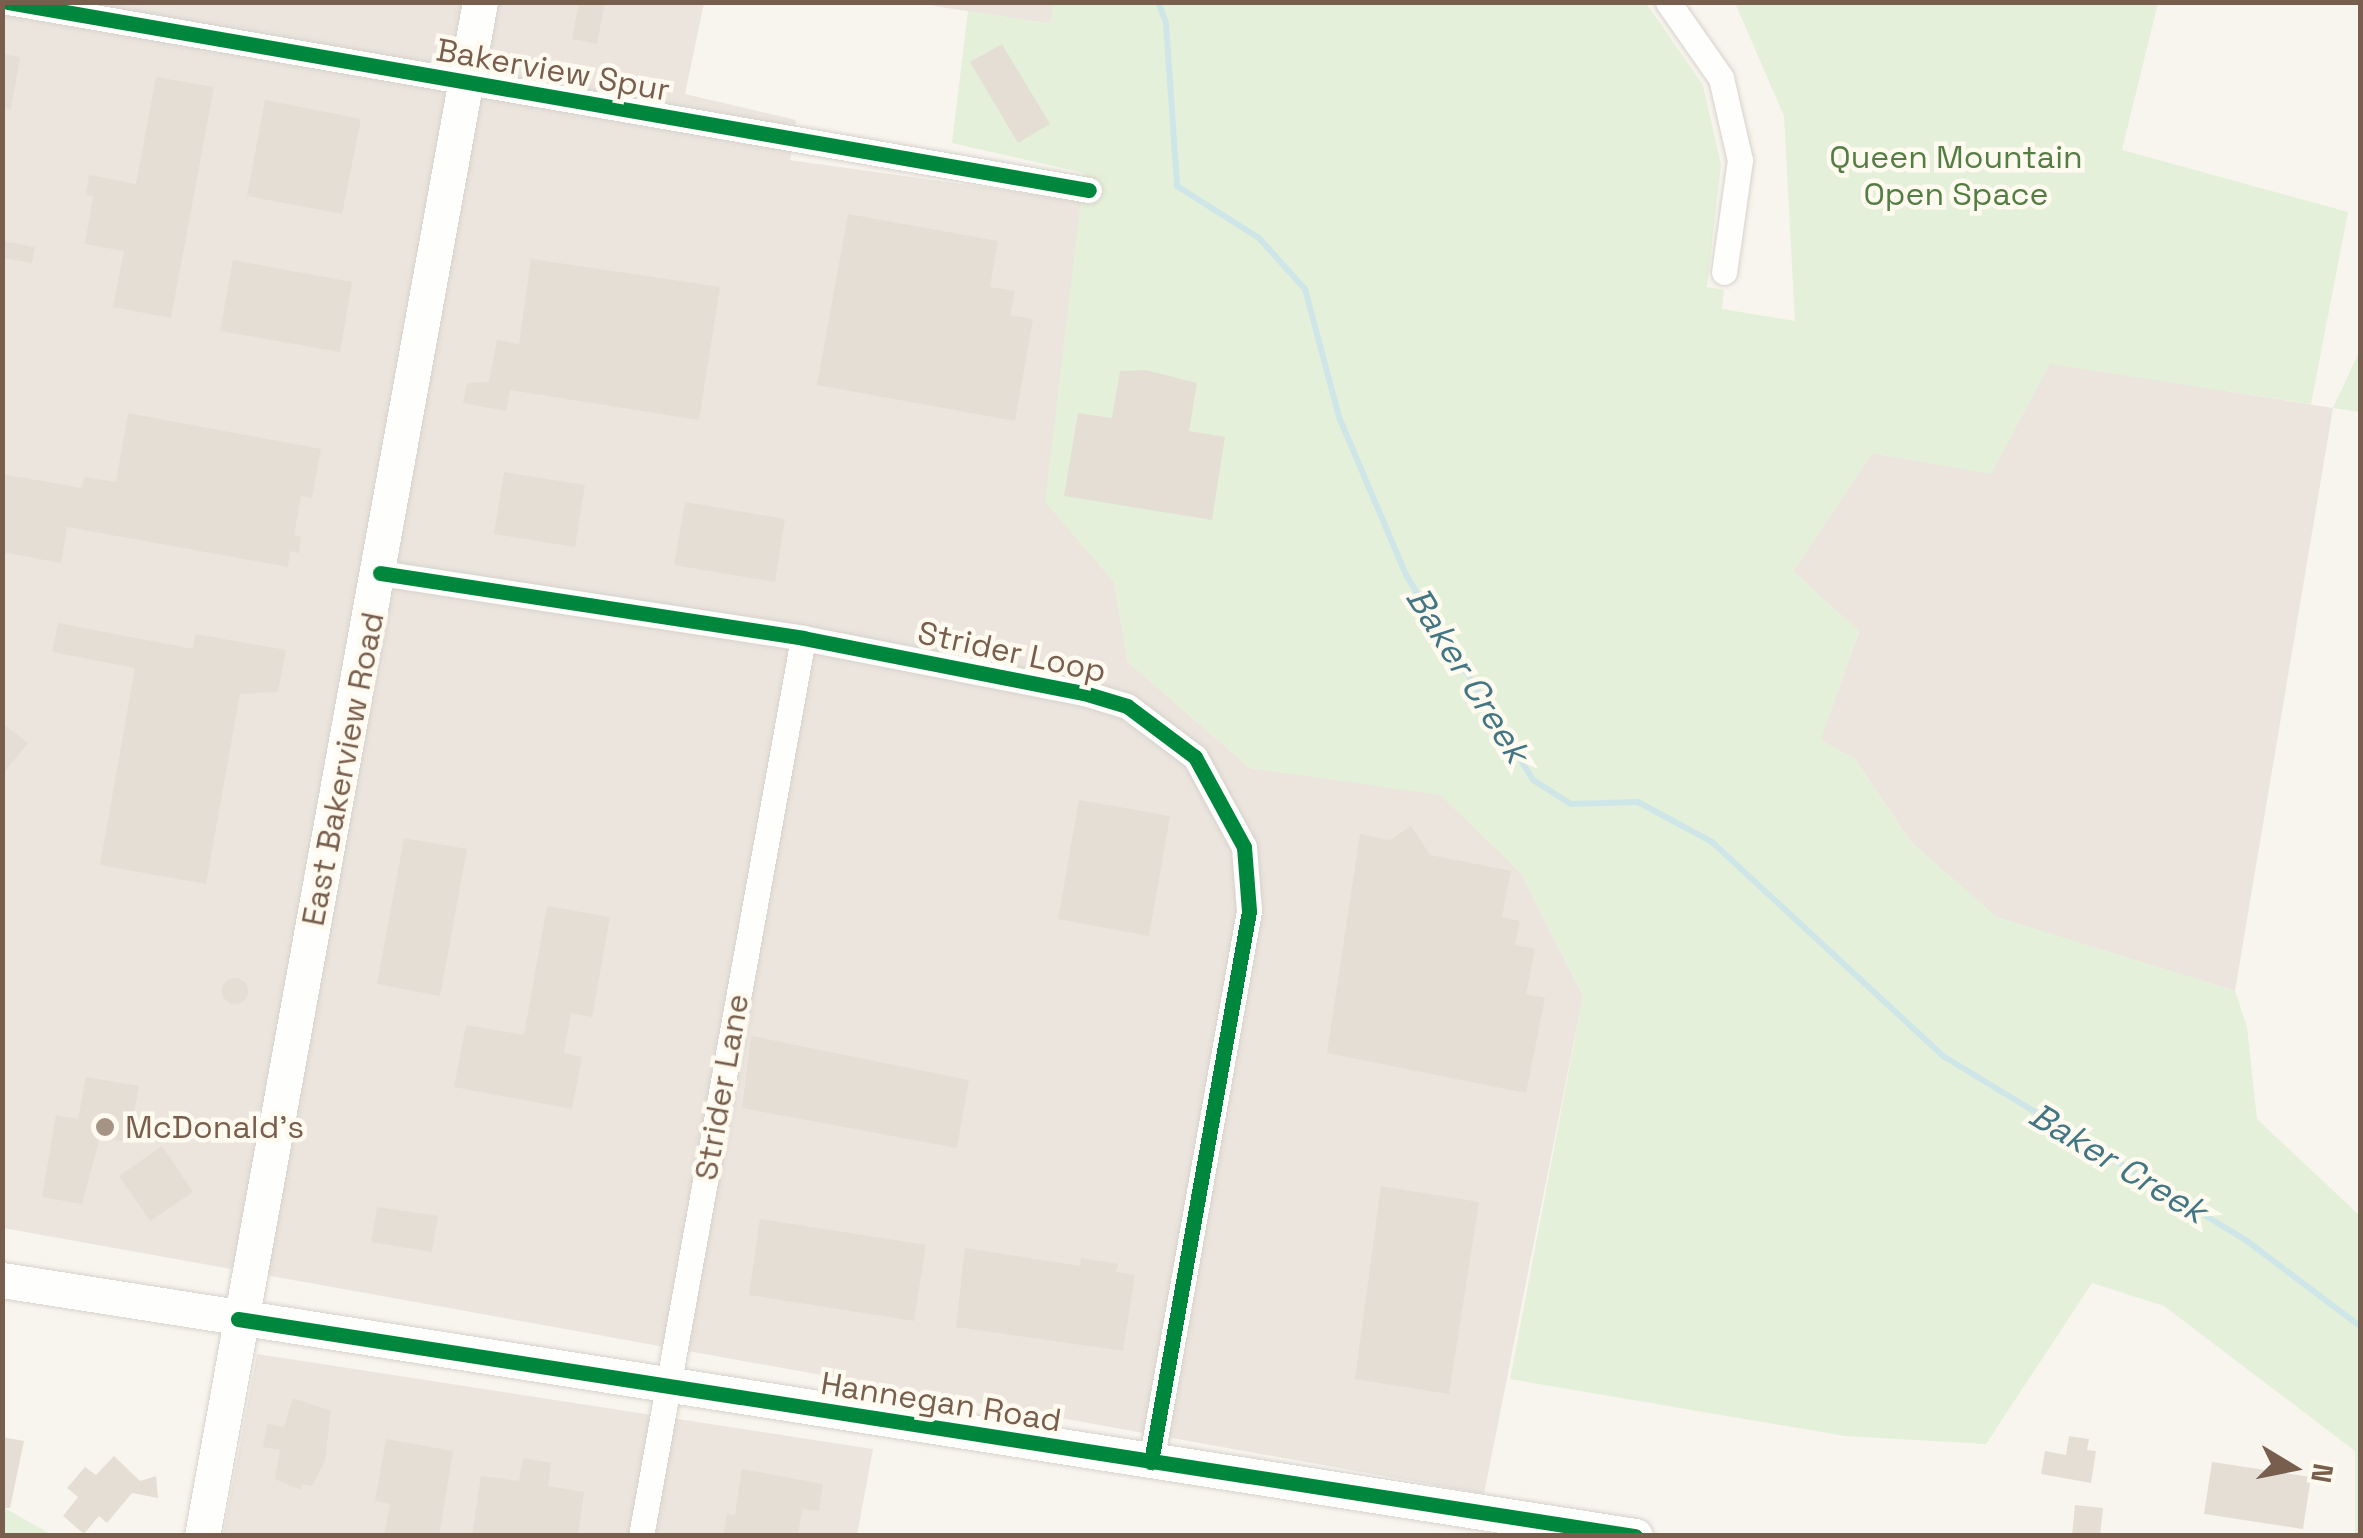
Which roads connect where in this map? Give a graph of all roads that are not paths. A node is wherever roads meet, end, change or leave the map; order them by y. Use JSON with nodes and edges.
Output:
{"nodes":[{"id":1,"x":8,"y":2,"type":"edge"},
{"id":2,"x":480,"y":2,"type":"edge"},
{"id":3,"x":1668,"y":2,"type":"edge"},
{"id":4,"x":465,"y":83,"type":"junction"},
{"id":5,"x":1089,"y":190,"type":"dead end"},
{"id":6,"x":1724,"y":272,"type":"dead end"},
{"id":7,"x":380,"y":573,"type":"junction"},
{"id":8,"x":803,"y":638,"type":"junction"},
{"id":9,"x":2,"y":1280,"type":"edge"},
{"id":10,"x":238,"y":1319,"type":"junction"},
{"id":11,"x":667,"y":1388,"type":"junction"},
{"id":12,"x":1151,"y":1462,"type":"junction"},
{"id":13,"x":202,"y":1536,"type":"edge"},
{"id":14,"x":641,"y":1536,"type":"edge"},
{"id":15,"x":1635,"y":1536,"type":"edge"}],
"edges":[{"from":1,"to":4,"type":"street","name":"Bakerview Spur"},
{"from":2,"to":4,"type":"main road","name":"East Bakerview Road"},
{"from":3,"to":6,"type":"street"},
{"from":4,"to":5,"type":"street","name":"Bakerview Spur"},
{"from":4,"to":7,"type":"main road","name":"East Bakerview Road"},
{"from":7,"to":8,"type":"street","name":"Strider Loop"},
{"from":7,"to":10,"type":"main road","name":"East Bakerview Road"},
{"from":8,"to":11,"type":"street","name":"Strider Lane"},
{"from":8,"to":12,"type":"street","name":"Strider Loop"},
{"from":9,"to":10,"type":"main road","name":"Hannegan Road"},
{"from":10,"to":11,"type":"main road","name":"Hannegan Road"},
{"from":10,"to":13,"type":"main road","name":"East Bakerview Road"},
{"from":11,"to":12,"type":"main road","name":"Hannegan Road"},
{"from":11,"to":14,"type":"street","name":"Strider Lane"},
{"from":12,"to":15,"type":"main road","name":"Hannegan Road"}]}
